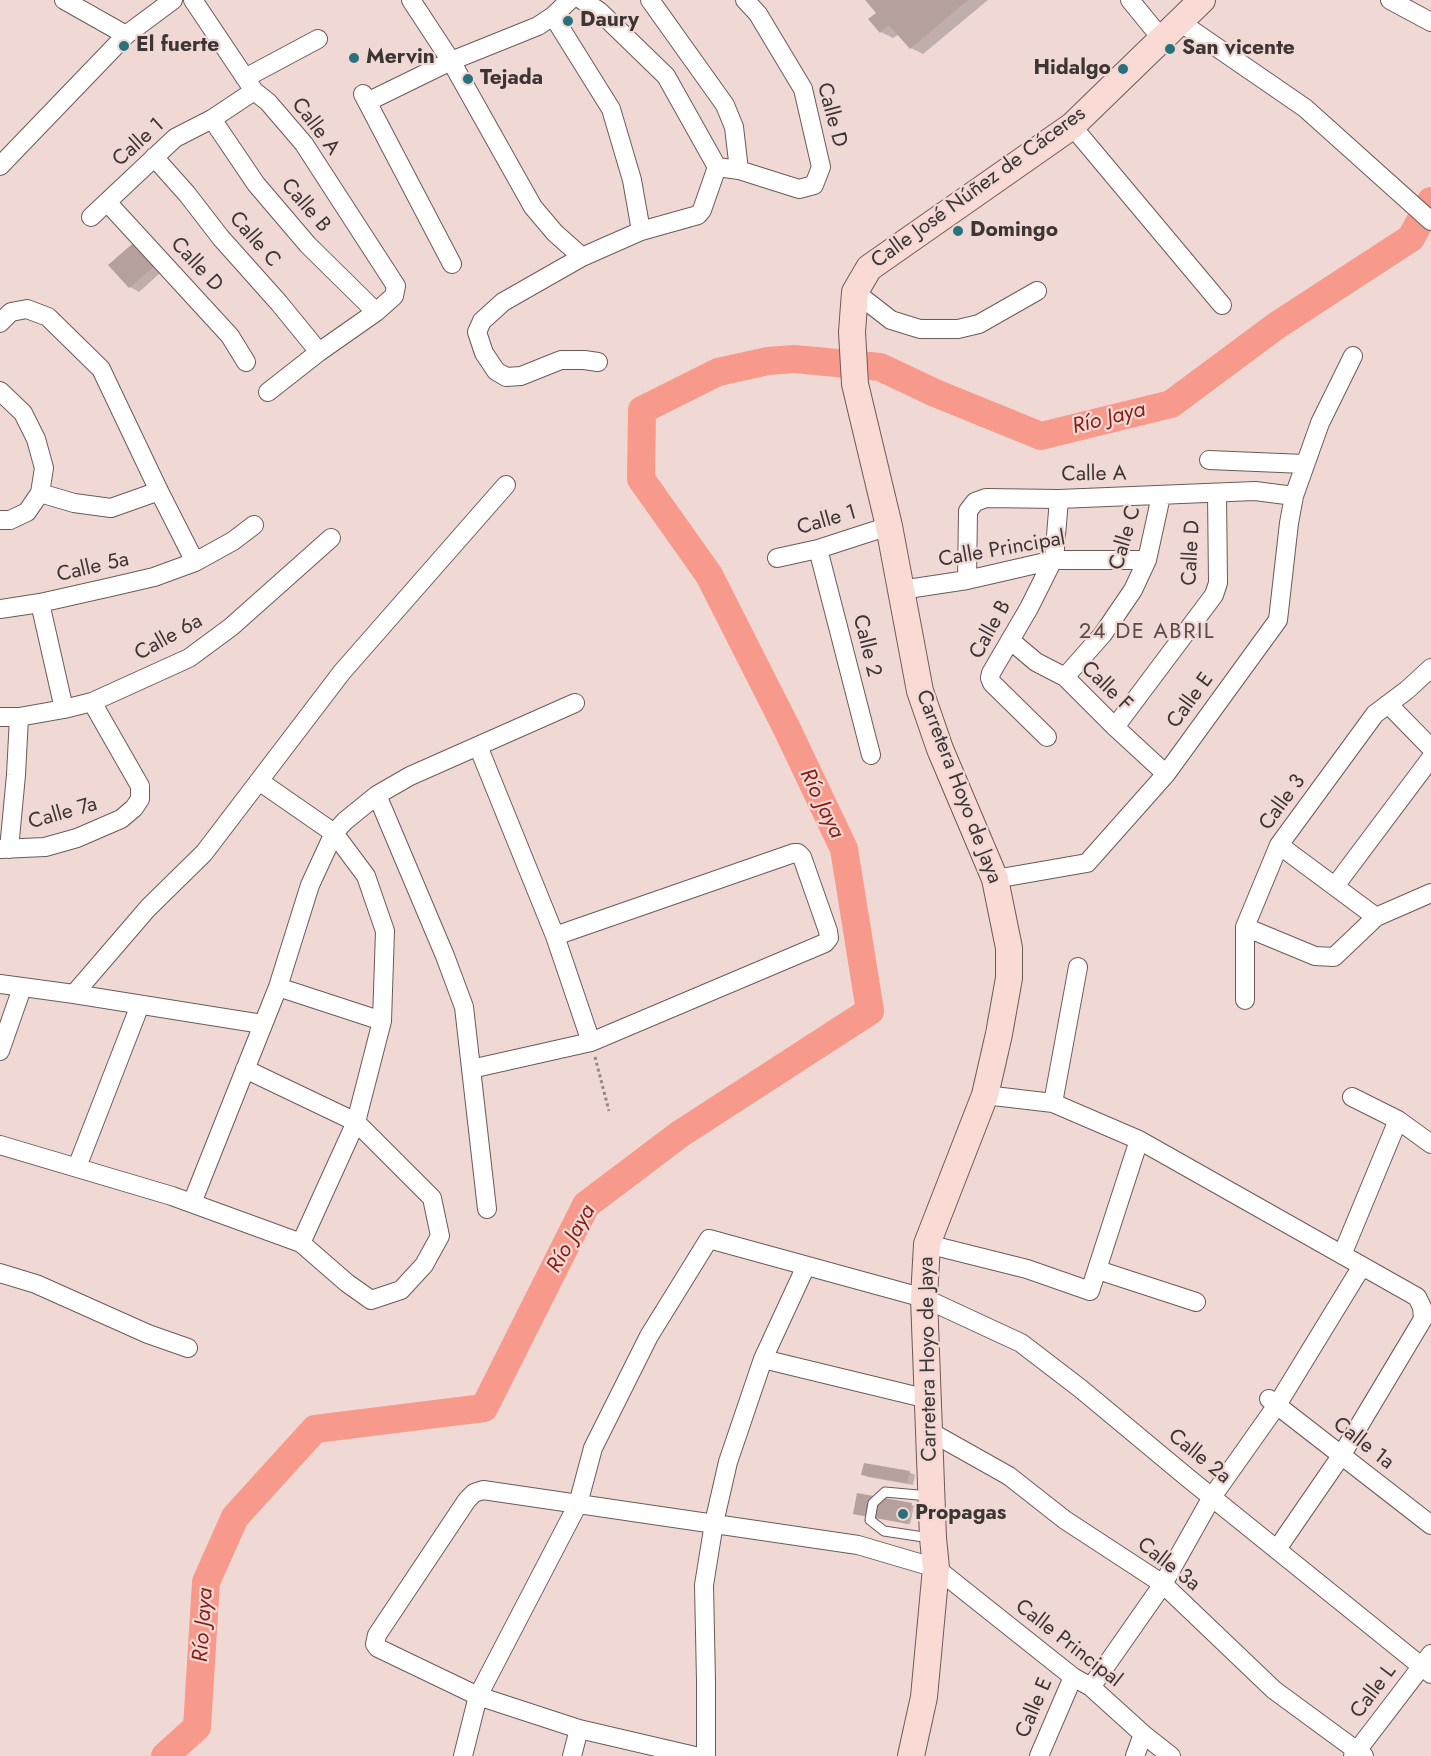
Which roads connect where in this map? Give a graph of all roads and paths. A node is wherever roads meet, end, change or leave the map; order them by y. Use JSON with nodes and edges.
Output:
{"nodes":[{"id":1,"x":64,"y":0,"type":"edge"},
{"id":2,"x":173,"y":0,"type":"edge"},
{"id":3,"x":193,"y":0,"type":"edge"},
{"id":4,"x":411,"y":0,"type":"edge"},
{"id":5,"x":570,"y":0,"type":"edge"},
{"id":6,"x":582,"y":0,"type":"edge"},
{"id":7,"x":650,"y":0,"type":"edge"},
{"id":8,"x":745,"y":0,"type":"edge"},
{"id":9,"x":1130,"y":0,"type":"edge"},
{"id":10,"x":1202,"y":0,"type":"edge"},
{"id":11,"x":1390,"y":0,"type":"edge"},
{"id":12,"x":553,"y":16,"type":"junction"},
{"id":13,"x":1431,"y":22,"type":"edge"},
{"id":14,"x":1170,"y":30,"type":"junction"},
{"id":15,"x":126,"y":35,"type":"junction"},
{"id":16,"x":318,"y":39,"type":"dead end"},
{"id":17,"x":451,"y":61,"type":"junction"},
{"id":18,"x":250,"y":84,"type":"junction"},
{"id":19,"x":212,"y":119,"type":"junction"},
{"id":20,"x":1072,"y":126,"type":"junction"},
{"id":21,"x":154,"y":158,"type":"junction"},
{"id":22,"x":0,"y":165,"type":"edge"},
{"id":23,"x":717,"y":167,"type":"junction"},
{"id":24,"x":739,"y":170,"type":"junction"},
{"id":25,"x":107,"y":202,"type":"junction"},
{"id":26,"x":91,"y":217,"type":"dead end"},
{"id":27,"x":1431,"y":221,"type":"edge"},
{"id":28,"x":641,"y":231,"type":"junction"},
{"id":29,"x":582,"y":257,"type":"junction"},
{"id":30,"x":452,"y":264,"type":"dead end"},
{"id":31,"x":1037,"y":291,"type":"dead end"},
{"id":32,"x":855,"y":292,"type":"junction"},
{"id":33,"x":1222,"y":304,"type":"dead end"},
{"id":34,"x":376,"y":312,"type":"junction"},
{"id":35,"x":0,"y":323,"type":"edge"},
{"id":36,"x":319,"y":352,"type":"junction"},
{"id":37,"x":1353,"y":356,"type":"dead end"},
{"id":38,"x":246,"y":362,"type":"dead end"},
{"id":39,"x":598,"y":362,"type":"dead end"},
{"id":40,"x":855,"y":384,"type":"joint"},
{"id":41,"x":0,"y":391,"type":"edge"},
{"id":42,"x":268,"y":392,"type":"dead end"},
{"id":43,"x":1209,"y":460,"type":"dead end"},
{"id":44,"x":1304,"y":464,"type":"junction"},
{"id":45,"x":506,"y":485,"type":"dead end"},
{"id":46,"x":159,"y":491,"type":"junction"},
{"id":47,"x":40,"y":493,"type":"junction"},
{"id":48,"x":1217,"y":494,"type":"junction"},
{"id":49,"x":1161,"y":496,"type":"junction"},
{"id":50,"x":1294,"y":496,"type":"junction"},
{"id":51,"x":1059,"y":499,"type":"junction"},
{"id":52,"x":0,"y":520,"type":"edge"},
{"id":53,"x":254,"y":525,"type":"dead end"},
{"id":54,"x":889,"y":526,"type":"junction"},
{"id":55,"x":330,"y":538,"type":"dead end"},
{"id":56,"x":818,"y":549,"type":"junction"},
{"id":57,"x":777,"y":558,"type":"dead end"},
{"id":58,"x":1147,"y":560,"type":"junction"},
{"id":59,"x":1053,"y":561,"type":"junction"},
{"id":60,"x":195,"y":562,"type":"junction"},
{"id":61,"x":967,"y":580,"type":"junction"},
{"id":62,"x":901,"y":590,"type":"junction"},
{"id":63,"x":40,"y":603,"type":"junction"},
{"id":64,"x":0,"y":609,"type":"edge"},
{"id":65,"x":1010,"y":640,"type":"junction"},
{"id":66,"x":1431,"y":668,"type":"edge"},
{"id":67,"x":1065,"y":677,"type":"junction"},
{"id":68,"x":92,"y":702,"type":"junction"},
{"id":69,"x":574,"y":703,"type":"dead end"},
{"id":70,"x":1388,"y":704,"type":"junction"},
{"id":71,"x":64,"y":710,"type":"junction"},
{"id":72,"x":0,"y":717,"type":"edge"},
{"id":73,"x":19,"y":717,"type":"junction"},
{"id":74,"x":1115,"y":727,"type":"junction"},
{"id":75,"x":1047,"y":737,"type":"dead end"},
{"id":76,"x":478,"y":746,"type":"junction"},
{"id":77,"x":1431,"y":748,"type":"edge"},
{"id":78,"x":871,"y":755,"type":"dead end"},
{"id":79,"x":1431,"y":758,"type":"edge"},
{"id":80,"x":1166,"y":774,"type":"junction"},
{"id":81,"x":8,"y":775,"type":"edge"},
{"id":82,"x":259,"y":781,"type":"junction"},
{"id":83,"x":377,"y":795,"type":"junction"},
{"id":84,"x":334,"y":833,"type":"junction"},
{"id":85,"x":1279,"y":845,"type":"junction"},
{"id":86,"x":5,"y":849,"type":"edge"},
{"id":87,"x":995,"y":879,"type":"junction"},
{"id":88,"x":1335,"y":886,"type":"junction"},
{"id":89,"x":1431,"y":893,"type":"edge"},
{"id":90,"x":1376,"y":917,"type":"junction"},
{"id":91,"x":1245,"y":927,"type":"junction"},
{"id":92,"x":555,"y":936,"type":"junction"},
{"id":93,"x":1078,"y":967,"type":"dead end"},
{"id":94,"x":0,"y":984,"type":"edge"},
{"id":95,"x":278,"y":987,"type":"junction"},
{"id":96,"x":22,"y":988,"type":"junction"},
{"id":97,"x":74,"y":994,"type":"junction"},
{"id":98,"x":1245,"y":1000,"type":"dead end"},
{"id":99,"x":140,"y":1005,"type":"junction"},
{"id":100,"x":382,"y":1021,"type":"junction"},
{"id":101,"x":262,"y":1024,"type":"junction"},
{"id":102,"x":591,"y":1042,"type":"junction"},
{"id":103,"x":0,"y":1051,"type":"edge"},
{"id":104,"x":245,"y":1068,"type":"junction"},
{"id":105,"x":471,"y":1069,"type":"junction"},
{"id":106,"x":986,"y":1095,"type":"junction"},
{"id":107,"x":1352,"y":1096,"type":"dead end"},
{"id":108,"x":1053,"y":1103,"type":"junction"},
{"id":109,"x":609,"y":1111,"type":"dead end"},
{"id":110,"x":1398,"y":1120,"type":"junction"},
{"id":111,"x":356,"y":1122,"type":"junction"},
{"id":112,"x":1139,"y":1140,"type":"junction"},
{"id":113,"x":1431,"y":1144,"type":"edge"},
{"id":114,"x":0,"y":1145,"type":"edge"},
{"id":115,"x":77,"y":1167,"type":"junction"},
{"id":116,"x":192,"y":1203,"type":"junction"},
{"id":117,"x":487,"y":1209,"type":"dead end"},
{"id":118,"x":302,"y":1243,"type":"junction"},
{"id":119,"x":927,"y":1244,"type":"junction"},
{"id":120,"x":1342,"y":1255,"type":"junction"},
{"id":121,"x":806,"y":1266,"type":"junction"},
{"id":122,"x":1362,"y":1266,"type":"junction"},
{"id":123,"x":1098,"y":1270,"type":"junction"},
{"id":124,"x":0,"y":1273,"type":"edge"},
{"id":125,"x":924,"y":1298,"type":"junction"},
{"id":126,"x":1196,"y":1302,"type":"dead end"},
{"id":127,"x":188,"y":1348,"type":"dead end"},
{"id":128,"x":763,"y":1359,"type":"junction"},
{"id":129,"x":928,"y":1399,"type":"junction"},
{"id":130,"x":1272,"y":1402,"type":"junction"},
{"id":131,"x":929,"y":1431,"type":"junction"},
{"id":132,"x":1341,"y":1456,"type":"junction"},
{"id":133,"x":932,"y":1496,"type":"junction"},
{"id":134,"x":1212,"y":1497,"type":"junction"},
{"id":135,"x":578,"y":1504,"type":"junction"},
{"id":136,"x":714,"y":1523,"type":"junction"},
{"id":137,"x":1431,"y":1525,"type":"edge"},
{"id":138,"x":933,"y":1538,"type":"junction"},
{"id":139,"x":1277,"y":1549,"type":"junction"},
{"id":140,"x":936,"y":1568,"type":"junction"},
{"id":141,"x":1163,"y":1584,"type":"junction"},
{"id":142,"x":1428,"y":1665,"type":"edge"},
{"id":143,"x":1073,"y":1677,"type":"junction"},
{"id":144,"x":1090,"y":1688,"type":"junction"},
{"id":145,"x":478,"y":1696,"type":"junction"},
{"id":146,"x":579,"y":1729,"type":"junction"},
{"id":147,"x":1143,"y":1734,"type":"junction"},
{"id":148,"x":1358,"y":1754,"type":"edge"},
{"id":149,"x":463,"y":1756,"type":"edge"},
{"id":150,"x":572,"y":1756,"type":"edge"},
{"id":151,"x":695,"y":1756,"type":"edge"},
{"id":152,"x":706,"y":1756,"type":"edge"},
{"id":153,"x":911,"y":1756,"type":"edge"},
{"id":154,"x":1039,"y":1756,"type":"edge"},
{"id":155,"x":1136,"y":1756,"type":"edge"},
{"id":156,"x":1171,"y":1756,"type":"edge"}],
"edges":[{"from":1,"to":15,"type":"street"},
{"from":2,"to":15,"type":"street"},
{"from":3,"to":18,"type":"street","name":"Calle A"},
{"from":4,"to":17,"type":"street"},
{"from":5,"to":12,"type":"street"},
{"from":6,"to":23,"type":"street"},
{"from":7,"to":24,"type":"street"},
{"from":8,"to":24,"type":"street","name":"Calle D"},
{"from":9,"to":14,"type":"street"},
{"from":10,"to":14,"type":"street","name":"Calle José Núñez de Cáceres"},
{"from":11,"to":13,"type":"street"},
{"from":12,"to":17,"type":"street"},
{"from":12,"to":28,"type":"street"},
{"from":14,"to":20,"type":"street","name":"Calle José Núñez de Cáceres"},
{"from":14,"to":27,"type":"street"},
{"from":15,"to":22,"type":"street"},
{"from":16,"to":18,"type":"street","name":"Calle 1"},
{"from":17,"to":29,"type":"street"},
{"from":17,"to":30,"type":"street"},
{"from":18,"to":19,"type":"street","name":"Calle 1"},
{"from":18,"to":34,"type":"street","name":"Calle A"},
{"from":19,"to":21,"type":"street","name":"Calle 1"},
{"from":19,"to":34,"type":"street","name":"Calle B"},
{"from":20,"to":32,"type":"street","name":"Calle José Núñez de Cáceres"},
{"from":20,"to":33,"type":"street"},
{"from":21,"to":25,"type":"street","name":"Calle 1"},
{"from":21,"to":36,"type":"street","name":"Calle C"},
{"from":23,"to":24,"type":"street"},
{"from":23,"to":28,"type":"street"},
{"from":25,"to":26,"type":"street","name":"Calle 1"},
{"from":25,"to":38,"type":"street","name":"Calle D"},
{"from":28,"to":29,"type":"street"},
{"from":29,"to":39,"type":"street"},
{"from":31,"to":32,"type":"street"},
{"from":32,"to":40,"type":"street","name":"Calle José Núñez de Cáceres"},
{"from":34,"to":36,"type":"street"},
{"from":35,"to":46,"type":"street"},
{"from":36,"to":42,"type":"street"},
{"from":37,"to":44,"type":"street","name":"Calle E"},
{"from":40,"to":54,"type":"street","name":"Carretera Hoyo de Jaya"},
{"from":41,"to":47,"type":"street"},
{"from":43,"to":44,"type":"street"},
{"from":44,"to":50,"type":"street","name":"Calle E"},
{"from":45,"to":82,"type":"street"},
{"from":46,"to":47,"type":"street"},
{"from":46,"to":60,"type":"street"},
{"from":47,"to":52,"type":"street"},
{"from":48,"to":49,"type":"street","name":"Calle A"},
{"from":48,"to":50,"type":"street","name":"Calle A"},
{"from":48,"to":74,"type":"street","name":"Calle D"},
{"from":49,"to":51,"type":"street","name":"Calle A"},
{"from":49,"to":58,"type":"street","name":"Calle C"},
{"from":50,"to":80,"type":"street","name":"Calle E"},
{"from":51,"to":59,"type":"street","name":"Calle B"},
{"from":51,"to":61,"type":"street","name":"Calle A"},
{"from":53,"to":60,"type":"street","name":"Calle 5a"},
{"from":54,"to":56,"type":"street","name":"Calle 1"},
{"from":54,"to":62,"type":"street","name":"Carretera Hoyo de Jaya"},
{"from":55,"to":68,"type":"street","name":"Calle 6a"},
{"from":56,"to":57,"type":"street","name":"Calle 1"},
{"from":56,"to":78,"type":"street","name":"Calle 2"},
{"from":58,"to":59,"type":"street","name":"Calle Principal"},
{"from":58,"to":67,"type":"street","name":"Calle C"},
{"from":59,"to":61,"type":"street","name":"Calle Principal"},
{"from":59,"to":65,"type":"street","name":"Calle B"},
{"from":60,"to":63,"type":"street","name":"Calle 5a"},
{"from":61,"to":62,"type":"street","name":"Calle Principal"},
{"from":62,"to":87,"type":"street","name":"Carretera Hoyo de Jaya"},
{"from":63,"to":64,"type":"street","name":"Calle 5a"},
{"from":63,"to":71,"type":"street"},
{"from":65,"to":67,"type":"street","name":"Calle F"},
{"from":65,"to":75,"type":"street","name":"Calle B"},
{"from":66,"to":70,"type":"street","name":"Calle 3"},
{"from":67,"to":74,"type":"street","name":"Calle F"},
{"from":68,"to":71,"type":"street","name":"Calle 6a"},
{"from":68,"to":86,"type":"street","name":"Calle 7a"},
{"from":69,"to":76,"type":"street"},
{"from":70,"to":77,"type":"street"},
{"from":70,"to":85,"type":"street","name":"Calle 3"},
{"from":71,"to":73,"type":"street","name":"Calle 6a"},
{"from":72,"to":73,"type":"street","name":"Calle 6a"},
{"from":73,"to":81,"type":"street"},
{"from":74,"to":80,"type":"street","name":"Calle F"},
{"from":76,"to":83,"type":"street"},
{"from":76,"to":92,"type":"street"},
{"from":79,"to":88,"type":"street"},
{"from":80,"to":87,"type":"street","name":"Calle E"},
{"from":81,"to":86,"type":"street"},
{"from":82,"to":84,"type":"street"},
{"from":82,"to":97,"type":"street"},
{"from":83,"to":84,"type":"street"},
{"from":83,"to":105,"type":"street"},
{"from":84,"to":95,"type":"street"},
{"from":84,"to":100,"type":"street"},
{"from":85,"to":88,"type":"street"},
{"from":85,"to":91,"type":"street","name":"Calle 3"},
{"from":87,"to":106,"type":"street","name":"Carretera Hoyo de Jaya"},
{"from":88,"to":90,"type":"street"},
{"from":89,"to":90,"type":"street"},
{"from":90,"to":91,"type":"street"},
{"from":91,"to":98,"type":"street","name":"Calle 3"},
{"from":92,"to":102,"type":"street"},
{"from":92,"to":102,"type":"street"},
{"from":93,"to":108,"type":"street"},
{"from":94,"to":96,"type":"street"},
{"from":95,"to":100,"type":"street"},
{"from":95,"to":101,"type":"street"},
{"from":96,"to":97,"type":"street"},
{"from":96,"to":103,"type":"street"},
{"from":97,"to":99,"type":"street"},
{"from":99,"to":101,"type":"street"},
{"from":99,"to":115,"type":"street"},
{"from":100,"to":111,"type":"street"},
{"from":101,"to":104,"type":"street"},
{"from":102,"to":105,"type":"street"},
{"from":102,"to":109,"type":"path"},
{"from":104,"to":111,"type":"street"},
{"from":104,"to":116,"type":"street"},
{"from":105,"to":117,"type":"street"},
{"from":106,"to":108,"type":"street"},
{"from":106,"to":119,"type":"street","name":"Carretera Hoyo de Jaya"},
{"from":107,"to":110,"type":"street"},
{"from":108,"to":112,"type":"street"},
{"from":110,"to":113,"type":"street"},
{"from":110,"to":120,"type":"street"},
{"from":111,"to":118,"type":"street"},
{"from":111,"to":118,"type":"street"},
{"from":112,"to":120,"type":"street"},
{"from":112,"to":123,"type":"street"},
{"from":114,"to":115,"type":"street"},
{"from":115,"to":116,"type":"street"},
{"from":116,"to":118,"type":"street"},
{"from":119,"to":123,"type":"street"},
{"from":119,"to":125,"type":"street","name":"Carretera Hoyo de Jaya"},
{"from":120,"to":122,"type":"street"},
{"from":121,"to":125,"type":"street","name":"Calle 2a"},
{"from":121,"to":128,"type":"street"},
{"from":121,"to":135,"type":"street","name":"Calle 2a"},
{"from":122,"to":130,"type":"street"},
{"from":122,"to":132,"type":"street"},
{"from":123,"to":126,"type":"street"},
{"from":124,"to":127,"type":"street"},
{"from":125,"to":129,"type":"street","name":"Carretera Hoyo de Jaya"},
{"from":125,"to":134,"type":"street","name":"Calle 2a"},
{"from":128,"to":129,"type":"street"},
{"from":128,"to":136,"type":"street"},
{"from":129,"to":131,"type":"street","name":"Carretera Hoyo de Jaya"},
{"from":130,"to":132,"type":"street","name":"Calle 1a"},
{"from":130,"to":134,"type":"street"},
{"from":131,"to":133,"type":"street","name":"Carretera Hoyo de Jaya"},
{"from":131,"to":141,"type":"street","name":"Calle 3a"},
{"from":132,"to":137,"type":"street","name":"Calle 1a"},
{"from":132,"to":139,"type":"street"},
{"from":133,"to":138,"type":"street","name":"Carretera Hoyo de Jaya"},
{"from":133,"to":138,"type":"lane"},
{"from":134,"to":139,"type":"street","name":"Calle 2a"},
{"from":134,"to":141,"type":"street"},
{"from":135,"to":136,"type":"street"},
{"from":135,"to":145,"type":"street"},
{"from":135,"to":145,"type":"street"},
{"from":136,"to":140,"type":"street"},
{"from":136,"to":152,"type":"street"},
{"from":138,"to":140,"type":"street","name":"Carretera Hoyo de Jaya"},
{"from":139,"to":142,"type":"street","name":"Calle 2a"},
{"from":140,"to":143,"type":"street","name":"Calle Principal"},
{"from":140,"to":153,"type":"street","name":"Carretera Hoyo de Jaya"},
{"from":141,"to":144,"type":"street"},
{"from":141,"to":148,"type":"street","name":"Calle 3a"},
{"from":142,"to":148,"type":"street","name":"Calle L"},
{"from":143,"to":144,"type":"street","name":"Calle Principal"},
{"from":143,"to":154,"type":"street","name":"Calle E"},
{"from":144,"to":147,"type":"street","name":"Calle Principal"},
{"from":145,"to":146,"type":"street"},
{"from":145,"to":149,"type":"street"},
{"from":146,"to":150,"type":"street"},
{"from":146,"to":151,"type":"street"},
{"from":147,"to":155,"type":"street"},
{"from":147,"to":156,"type":"street","name":"Calle Principal"}]}
